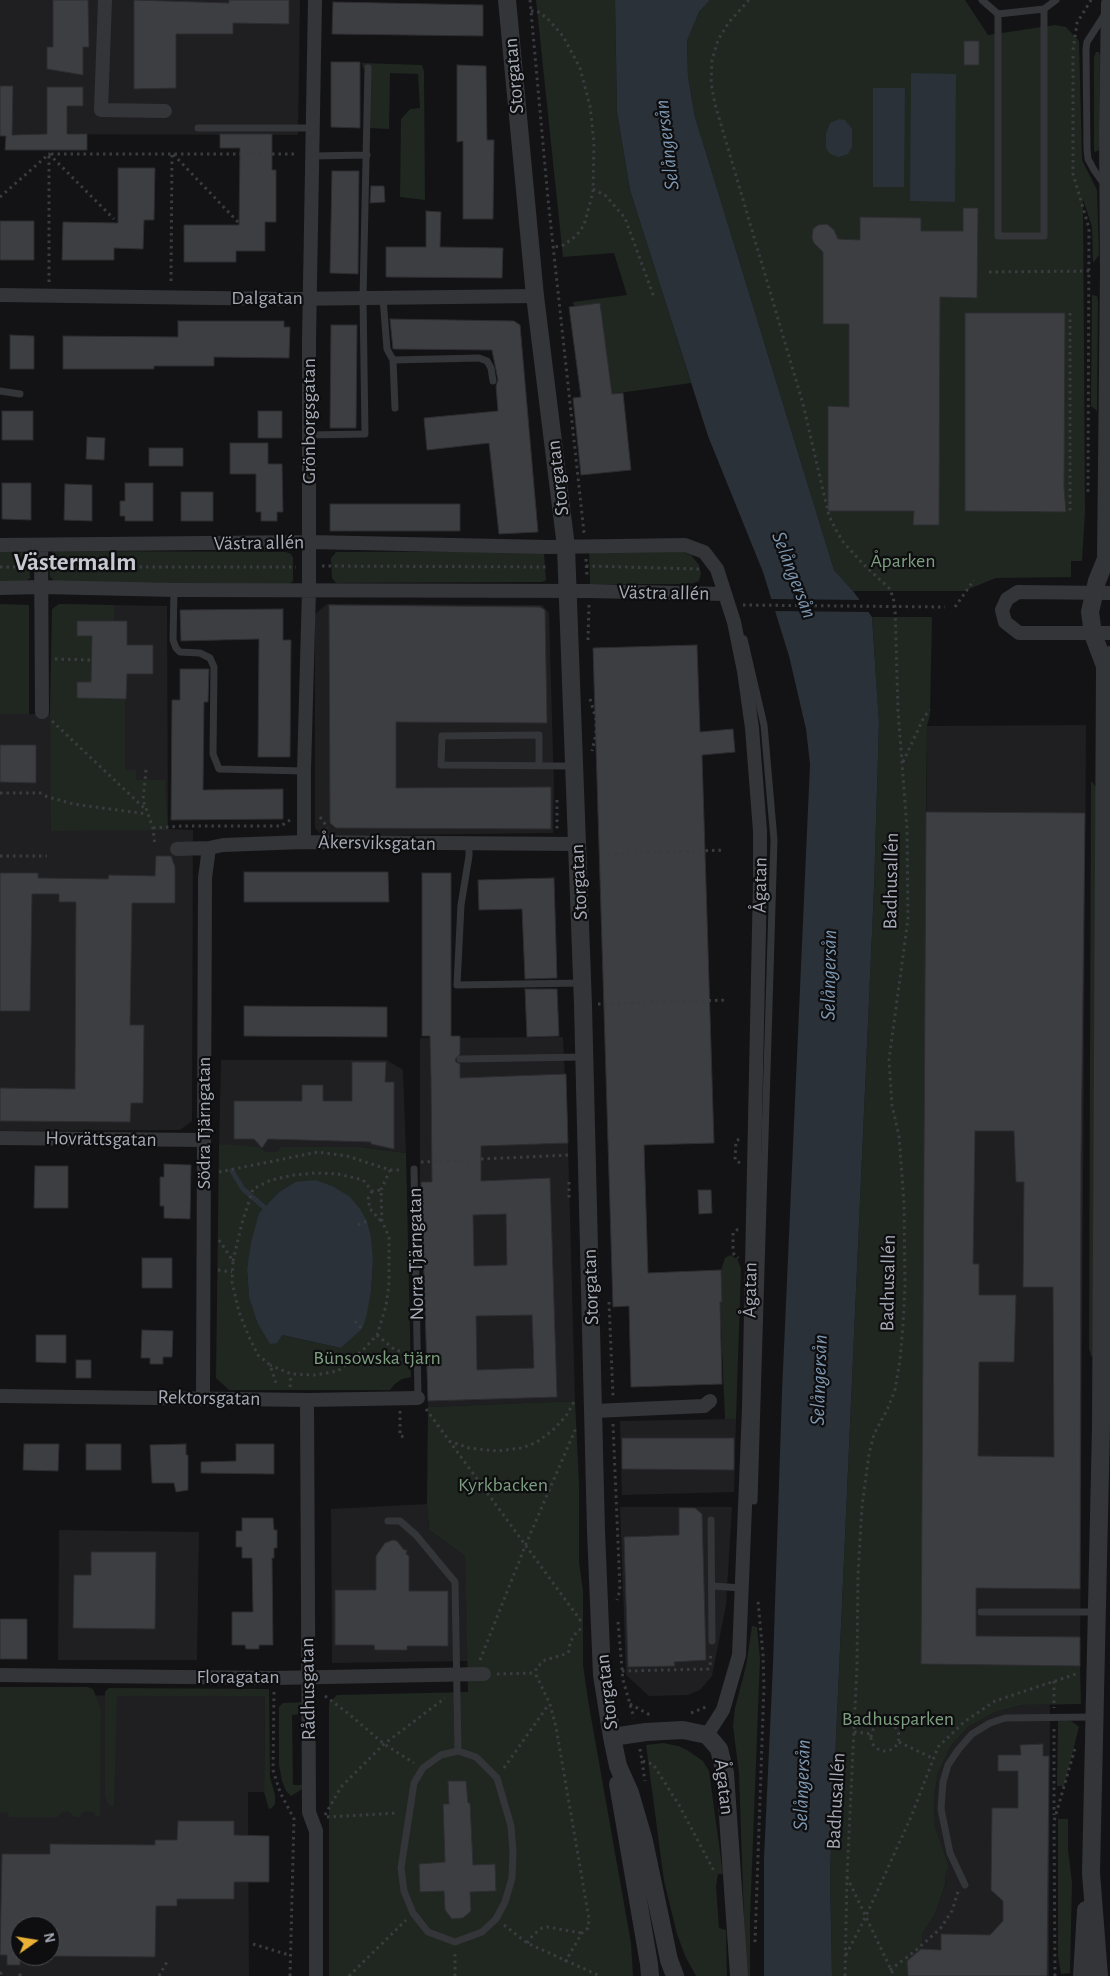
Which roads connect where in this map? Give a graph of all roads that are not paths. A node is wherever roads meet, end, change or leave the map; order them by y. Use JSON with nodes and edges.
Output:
{"nodes":[{"id":1,"x":105,"y":0,"type":"edge"},
{"id":2,"x":315,"y":0,"type":"edge"},
{"id":3,"x":508,"y":0,"type":"edge"},
{"id":4,"x":982,"y":0,"type":"edge"},
{"id":5,"x":1056,"y":0,"type":"edge"},
{"id":6,"x":1110,"y":6,"type":"edge"},
{"id":7,"x":1044,"y":9,"type":"junction"},
{"id":8,"x":998,"y":14,"type":"junction"},
{"id":9,"x":368,"y":68,"type":"dead end"},
{"id":10,"x":165,"y":111,"type":"dead end"},
{"id":11,"x":198,"y":128,"type":"dead end"},
{"id":12,"x":312,"y":128,"type":"junction"},
{"id":13,"x":367,"y":155,"type":"junction"},
{"id":14,"x":312,"y":156,"type":"junction"},
{"id":15,"x":1109,"y":160,"type":"edge"},
{"id":16,"x":1108,"y":191,"type":"junction"},
{"id":17,"x":0,"y":296,"type":"edge"},
{"id":18,"x":535,"y":296,"type":"junction"},
{"id":19,"x":363,"y":298,"type":"junction"},
{"id":20,"x":383,"y":298,"type":"junction"},
{"id":21,"x":310,"y":299,"type":"junction"},
{"id":22,"x":393,"y":360,"type":"junction"},
{"id":23,"x":493,"y":381,"type":"dead end"},
{"id":24,"x":0,"y":391,"type":"edge"},
{"id":25,"x":20,"y":394,"type":"dead end"},
{"id":26,"x":395,"y":408,"type":"dead end"},
{"id":27,"x":309,"y":435,"type":"junction"},
{"id":28,"x":308,"y":542,"type":"junction"},
{"id":29,"x":0,"y":545,"type":"edge"},
{"id":30,"x":41,"y":545,"type":"junction"},
{"id":31,"x":566,"y":547,"type":"junction"},
{"id":32,"x":1108,"y":567,"type":"edge"},
{"id":33,"x":42,"y":587,"type":"junction"},
{"id":34,"x":0,"y":588,"type":"edge"},
{"id":35,"x":174,"y":590,"type":"junction"},
{"id":36,"x":309,"y":590,"type":"junction"},
{"id":37,"x":568,"y":592,"type":"junction"},
{"id":38,"x":1102,"y":592,"type":"edge"},
{"id":39,"x":724,"y":594,"type":"junction"},
{"id":40,"x":1102,"y":633,"type":"edge"},
{"id":41,"x":1108,"y":661,"type":"edge"},
{"id":42,"x":42,"y":712,"type":"road end"},
{"id":43,"x":758,"y":726,"type":"junction"},
{"id":44,"x":540,"y":766,"type":"junction"},
{"id":45,"x":574,"y":766,"type":"junction"},
{"id":46,"x":304,"y":771,"type":"junction"},
{"id":47,"x":304,"y":842,"type":"junction"},
{"id":48,"x":577,"y":844,"type":"junction"},
{"id":49,"x":470,"y":845,"type":"junction"},
{"id":50,"x":209,"y":848,"type":"junction"},
{"id":51,"x":177,"y":849,"type":"dead end"},
{"id":52,"x":1107,"y":862,"type":"edge"},
{"id":53,"x":582,"y":983,"type":"junction"},
{"id":54,"x":584,"y":1057,"type":"junction"},
{"id":55,"x":460,"y":1059,"type":"dead end"},
{"id":56,"x":0,"y":1138,"type":"edge"},
{"id":57,"x":202,"y":1140,"type":"junction"},
{"id":58,"x":1107,"y":1144,"type":"edge"},
{"id":59,"x":414,"y":1166,"type":"road end"},
{"id":60,"x":0,"y":1396,"type":"edge"},
{"id":61,"x":203,"y":1398,"type":"junction"},
{"id":62,"x":418,"y":1398,"type":"joint"},
{"id":63,"x":307,"y":1400,"type":"junction"},
{"id":64,"x":710,"y":1401,"type":"dead end"},
{"id":65,"x":594,"y":1411,"type":"junction"},
{"id":66,"x":1105,"y":1427,"type":"edge"},
{"id":67,"x":754,"y":1501,"type":"dead end"},
{"id":68,"x":711,"y":1520,"type":"dead end"},
{"id":69,"x":388,"y":1521,"type":"dead end"},
{"id":70,"x":712,"y":1586,"type":"junction"},
{"id":71,"x":742,"y":1588,"type":"junction"},
{"id":72,"x":981,"y":1612,"type":"dead end"},
{"id":73,"x":1104,"y":1612,"type":"edge"},
{"id":74,"x":712,"y":1641,"type":"road end"},
{"id":75,"x":480,"y":1674,"type":"road end"},
{"id":76,"x":0,"y":1675,"type":"edge"},
{"id":77,"x":456,"y":1675,"type":"junction"},
{"id":78,"x":308,"y":1677,"type":"junction"},
{"id":79,"x":1096,"y":1717,"type":"junction"},
{"id":80,"x":707,"y":1735,"type":"junction"},
{"id":81,"x":612,"y":1737,"type":"junction"},
{"id":82,"x":458,"y":1752,"type":"junction"},
{"id":83,"x":618,"y":1766,"type":"junction"},
{"id":84,"x":1091,"y":1873,"type":"junction"},
{"id":85,"x":965,"y":1885,"type":"dead end"},
{"id":86,"x":316,"y":1976,"type":"edge"},
{"id":87,"x":650,"y":1976,"type":"edge"},
{"id":88,"x":675,"y":1976,"type":"edge"},
{"id":89,"x":739,"y":1976,"type":"edge"},
{"id":90,"x":1082,"y":1976,"type":"edge"},
{"id":91,"x":1099,"y":1976,"type":"edge"}],
"edges":[{"from":1,"to":10,"type":"street"},
{"from":2,"to":12,"type":"street","name":"Grönborgsgatan"},
{"from":3,"to":18,"type":"street","name":"Storgatan"},
{"from":4,"to":8,"type":"lane"},
{"from":5,"to":7,"type":"lane"},
{"from":6,"to":15,"type":"street"},
{"from":6,"to":16,"type":"lane"},
{"from":7,"to":8,"type":"lane"},
{"from":7,"to":8,"type":"lane"},
{"from":9,"to":13,"type":"lane"},
{"from":11,"to":12,"type":"lane"},
{"from":12,"to":14,"type":"street","name":"Grönborgsgatan"},
{"from":13,"to":14,"type":"lane"},
{"from":13,"to":19,"type":"lane"},
{"from":14,"to":21,"type":"street","name":"Grönborgsgatan"},
{"from":15,"to":16,"type":"street"},
{"from":16,"to":32,"type":"street"},
{"from":17,"to":21,"type":"street","name":"Dalgatan"},
{"from":18,"to":20,"type":"street","name":"Dalgatan"},
{"from":18,"to":31,"type":"street","name":"Storgatan"},
{"from":19,"to":20,"type":"street","name":"Dalgatan"},
{"from":19,"to":21,"type":"street","name":"Dalgatan"},
{"from":19,"to":27,"type":"lane"},
{"from":20,"to":22,"type":"lane"},
{"from":21,"to":27,"type":"street","name":"Grönborgsgatan"},
{"from":22,"to":23,"type":"lane"},
{"from":22,"to":26,"type":"lane"},
{"from":24,"to":25,"type":"lane"},
{"from":27,"to":28,"type":"street","name":"Grönborgsgatan"},
{"from":28,"to":30,"type":"street","name":"Västra allén"},
{"from":28,"to":31,"type":"street","name":"Västra allén"},
{"from":28,"to":36,"type":"street","name":"Grönborgsgatan"},
{"from":29,"to":30,"type":"street","name":"Västra allén"},
{"from":30,"to":33,"type":"street"},
{"from":31,"to":37,"type":"street","name":"Storgatan"},
{"from":31,"to":39,"type":"street","name":"Västra allén"},
{"from":32,"to":38,"type":"street"},
{"from":33,"to":34,"type":"street","name":"Västra allén"},
{"from":33,"to":35,"type":"street","name":"Västra allén"},
{"from":33,"to":42,"type":"street"},
{"from":35,"to":36,"type":"street","name":"Västra allén"},
{"from":35,"to":46,"type":"lane"},
{"from":36,"to":37,"type":"street","name":"Västra allén"},
{"from":36,"to":46,"type":"street","name":"Grönborgsgatan"},
{"from":37,"to":39,"type":"street","name":"Västra allén"},
{"from":37,"to":45,"type":"street","name":"Storgatan"},
{"from":38,"to":40,"type":"street"},
{"from":38,"to":40,"type":"street"},
{"from":39,"to":43,"type":"street","name":"Ågatan"},
{"from":40,"to":41,"type":"street"},
{"from":41,"to":52,"type":"street"},
{"from":43,"to":67,"type":"lane"},
{"from":43,"to":71,"type":"street","name":"Ågatan"},
{"from":44,"to":44,"type":"lane"},
{"from":44,"to":45,"type":"lane"},
{"from":45,"to":48,"type":"street","name":"Storgatan"},
{"from":46,"to":47,"type":"street","name":"Grönborgsgatan"},
{"from":47,"to":49,"type":"street","name":"Åkersviksgatan"},
{"from":47,"to":50,"type":"street","name":"Åkersviksgatan"},
{"from":48,"to":49,"type":"street","name":"Åkersviksgatan"},
{"from":48,"to":53,"type":"street","name":"Storgatan"},
{"from":49,"to":53,"type":"lane"},
{"from":50,"to":51,"type":"street","name":"Åkersviksgatan"},
{"from":50,"to":57,"type":"street","name":"Södra Tjärngatan"},
{"from":52,"to":58,"type":"street"},
{"from":53,"to":54,"type":"street","name":"Storgatan"},
{"from":54,"to":55,"type":"lane"},
{"from":54,"to":65,"type":"street","name":"Storgatan"},
{"from":56,"to":57,"type":"street","name":"Hovrättsgatan"},
{"from":57,"to":61,"type":"street","name":"Södra Tjärngatan"},
{"from":58,"to":66,"type":"street"},
{"from":59,"to":62,"type":"lane","name":"Norra Tjärngatan"},
{"from":60,"to":61,"type":"street","name":"Rektorsgatan"},
{"from":61,"to":63,"type":"street","name":"Rektorsgatan"},
{"from":62,"to":63,"type":"street","name":"Rektorsgatan"},
{"from":63,"to":78,"type":"street","name":"Rådhusgatan"},
{"from":64,"to":65,"type":"street"},
{"from":65,"to":81,"type":"street","name":"Storgatan"},
{"from":66,"to":73,"type":"street"},
{"from":68,"to":70,"type":"lane"},
{"from":69,"to":77,"type":"lane"},
{"from":70,"to":71,"type":"lane"},
{"from":70,"to":74,"type":"lane"},
{"from":71,"to":80,"type":"street","name":"Ågatan"},
{"from":72,"to":73,"type":"lane"},
{"from":73,"to":79,"type":"street"},
{"from":75,"to":77,"type":"street","name":"Floragatan"},
{"from":76,"to":78,"type":"street","name":"Floragatan"},
{"from":77,"to":78,"type":"street","name":"Floragatan"},
{"from":77,"to":82,"type":"lane"},
{"from":78,"to":86,"type":"street","name":"Rådhusgatan"},
{"from":79,"to":84,"type":"street"},
{"from":79,"to":85,"type":"lane"},
{"from":80,"to":81,"type":"street"},
{"from":80,"to":89,"type":"street","name":"Ågatan"},
{"from":81,"to":83,"type":"street","name":"Storgatan"},
{"from":82,"to":82,"type":"lane"},
{"from":83,"to":87,"type":"street","name":"Storgatan"},
{"from":83,"to":88,"type":"street","name":"Storgatan"},
{"from":84,"to":90,"type":"street"},
{"from":84,"to":91,"type":"street"}]}
